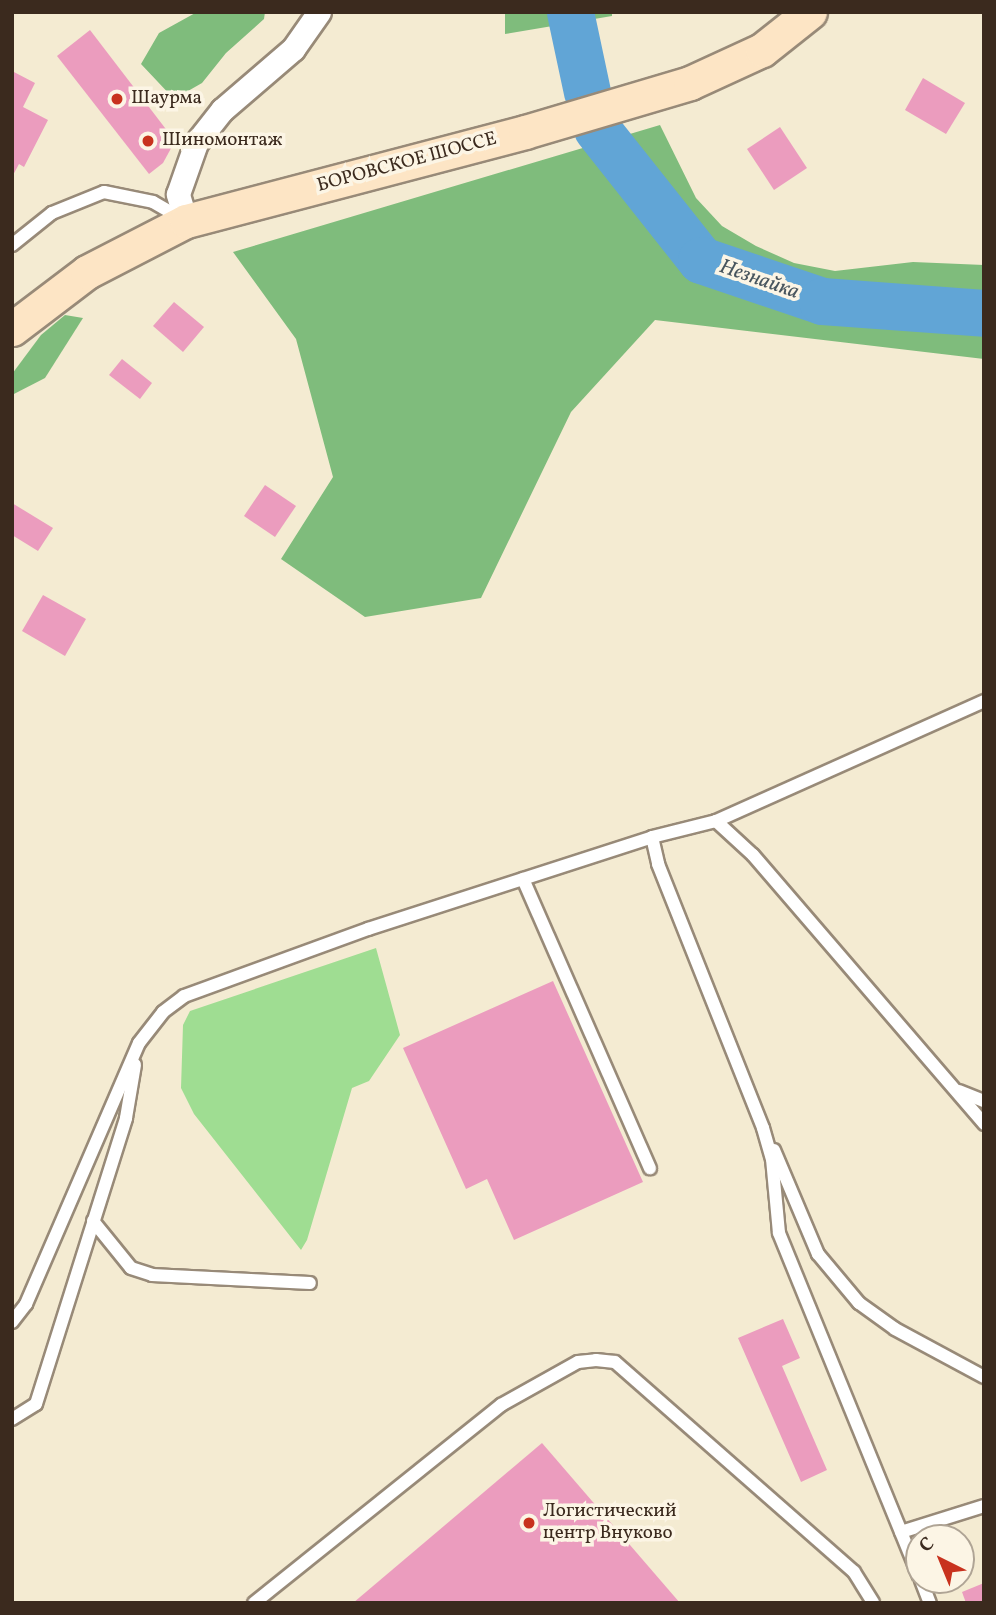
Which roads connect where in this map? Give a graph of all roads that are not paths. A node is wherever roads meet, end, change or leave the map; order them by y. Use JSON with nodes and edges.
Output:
{"nodes":[{"id":1,"x":319,"y":12,"type":"edge"},
{"id":2,"x":810,"y":12,"type":"edge"},
{"id":3,"x":186,"y":220,"type":"junction"},
{"id":4,"x":12,"y":245,"type":"edge"},
{"id":5,"x":12,"y":329,"type":"edge"},
{"id":6,"x":984,"y":701,"type":"edge"},
{"id":7,"x":716,"y":821,"type":"junction"},
{"id":8,"x":652,"y":837,"type":"junction"},
{"id":9,"x":523,"y":879,"type":"junction"},
{"id":10,"x":139,"y":1043,"type":"junction"},
{"id":11,"x":955,"y":1089,"type":"junction"},
{"id":12,"x":984,"y":1101,"type":"edge"},
{"id":13,"x":984,"y":1124,"type":"edge"},
{"id":14,"x":763,"y":1128,"type":"junction"},
{"id":15,"x":650,"y":1168,"type":"dead end"},
{"id":16,"x":93,"y":1221,"type":"junction"},
{"id":17,"x":310,"y":1283,"type":"dead end"},
{"id":18,"x":12,"y":1322,"type":"edge"},
{"id":19,"x":984,"y":1377,"type":"edge"},
{"id":20,"x":12,"y":1419,"type":"edge"},
{"id":21,"x":984,"y":1506,"type":"edge"},
{"id":22,"x":901,"y":1531,"type":"junction"},
{"id":23,"x":905,"y":1541,"type":"edge"},
{"id":24,"x":254,"y":1603,"type":"edge"},
{"id":25,"x":873,"y":1603,"type":"edge"}],
"edges":[{"from":1,"to":3,"type":"street"},
{"from":2,"to":3,"type":"main road","name":"БОРОВСКОЕ ШОССЕ"},
{"from":3,"to":4,"type":"lane"},
{"from":3,"to":5,"type":"main road","name":"БОРОВСКОЕ ШОССЕ"},
{"from":6,"to":7,"type":"lane"},
{"from":7,"to":8,"type":"lane"},
{"from":7,"to":11,"type":"lane"},
{"from":8,"to":9,"type":"lane"},
{"from":8,"to":14,"type":"lane"},
{"from":9,"to":10,"type":"lane"},
{"from":9,"to":15,"type":"lane"},
{"from":10,"to":16,"type":"lane"},
{"from":10,"to":18,"type":"lane"},
{"from":11,"to":12,"type":"lane"},
{"from":11,"to":13,"type":"lane"},
{"from":14,"to":19,"type":"lane"},
{"from":14,"to":22,"type":"lane"},
{"from":16,"to":17,"type":"lane"},
{"from":16,"to":20,"type":"lane"},
{"from":21,"to":22,"type":"lane"},
{"from":22,"to":23,"type":"lane"},
{"from":24,"to":25,"type":"lane"}]}
